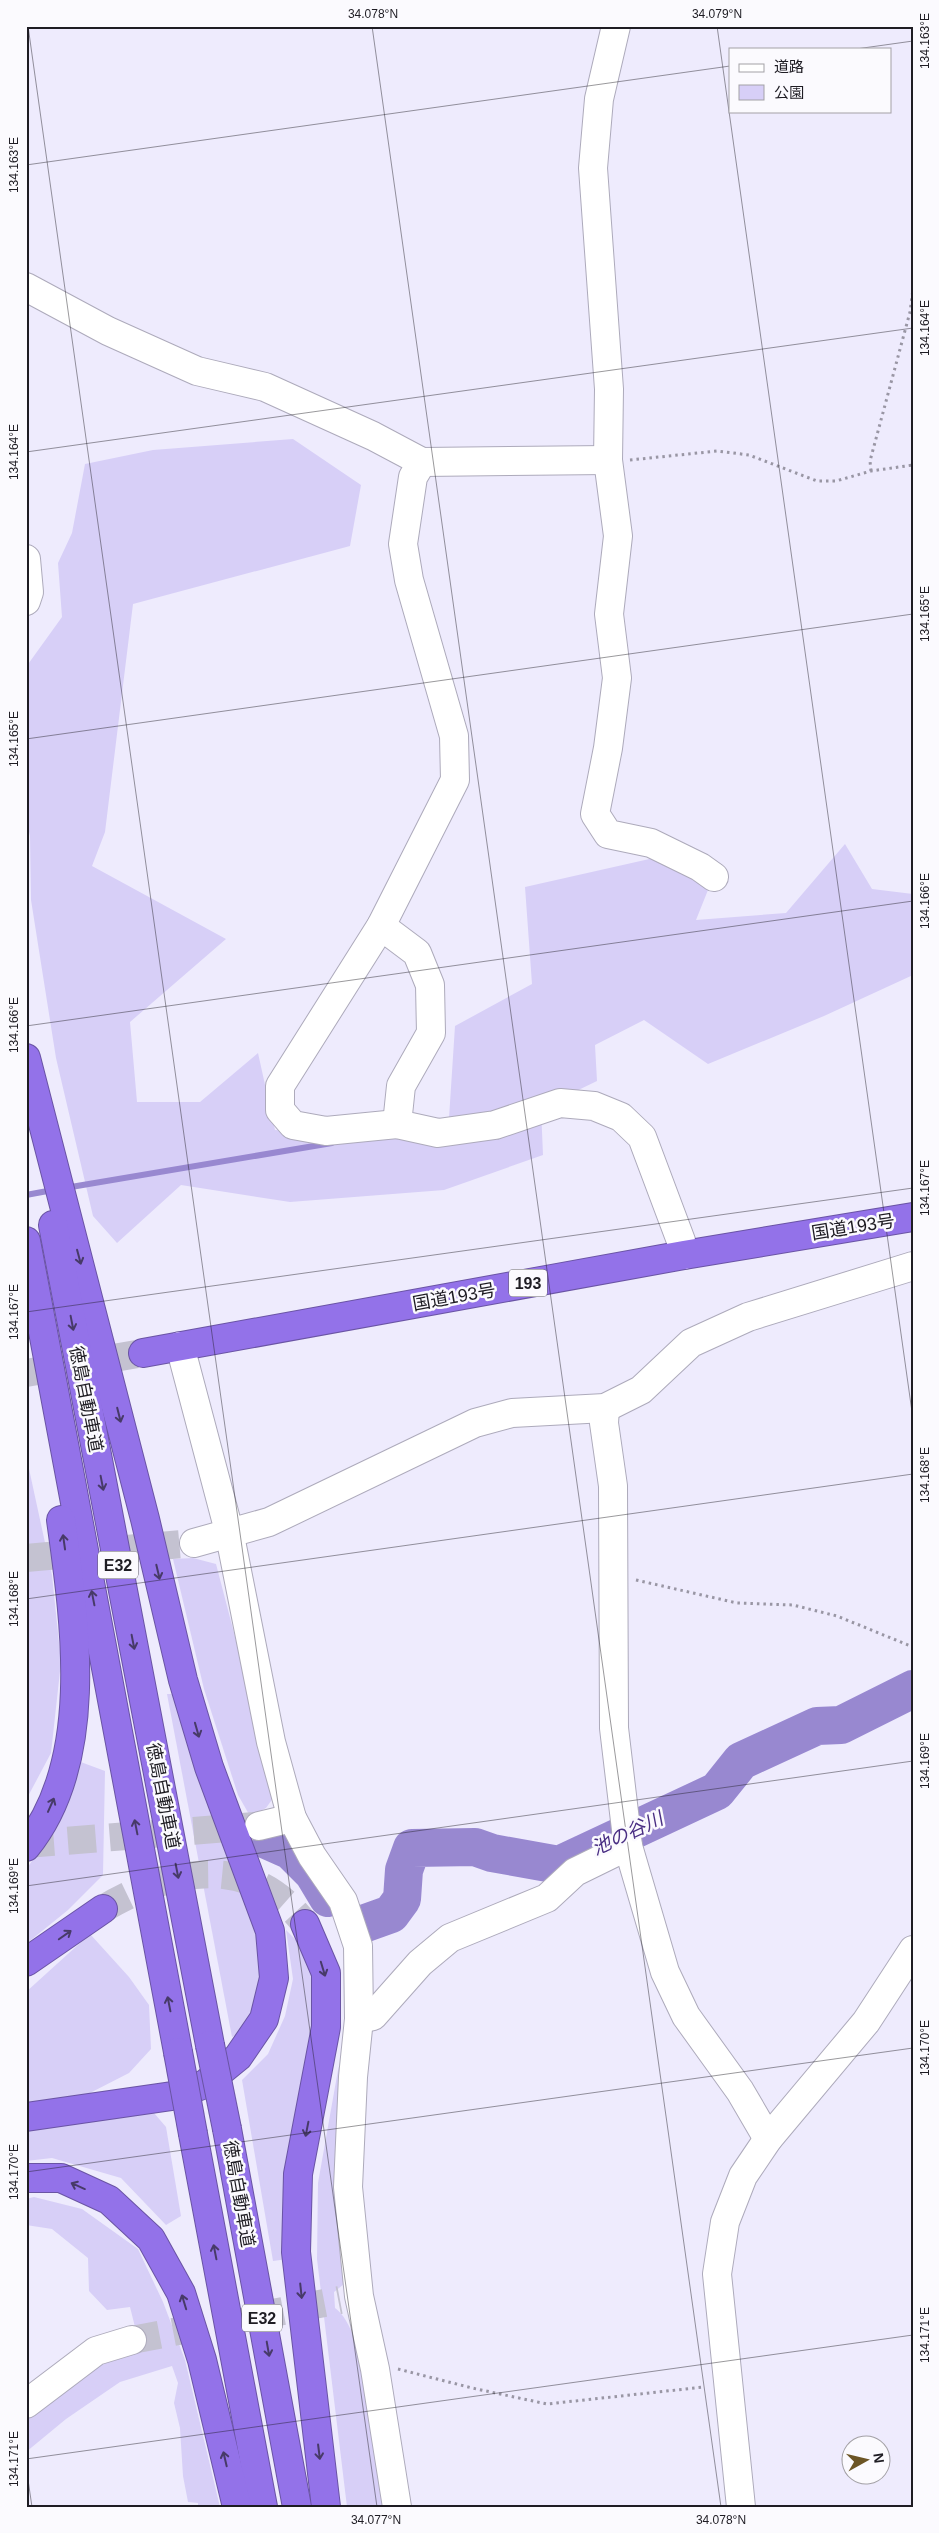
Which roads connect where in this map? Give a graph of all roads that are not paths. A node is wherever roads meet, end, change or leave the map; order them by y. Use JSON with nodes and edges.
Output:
{"nodes":[{"id":1,"x":616,"y":26,"type":"edge"},
{"id":2,"x":26,"y":287,"type":"edge"},
{"id":3,"x":608,"y":460,"type":"junction"},
{"id":4,"x":422,"y":462,"type":"junction"},
{"id":5,"x":26,"y":559,"type":"edge"},
{"id":6,"x":26,"y":601,"type":"edge"},
{"id":7,"x":714,"y":877,"type":"dead end"},
{"id":8,"x":381,"y":926,"type":"junction"},
{"id":9,"x":26,"y":1058,"type":"edge"},
{"id":10,"x":26,"y":1086,"type":"edge"},
{"id":11,"x":397,"y":1124,"type":"junction"},
{"id":12,"x":913,"y":1218,"type":"edge"},
{"id":13,"x":26,"y":1241,"type":"edge"},
{"id":14,"x":26,"y":1250,"type":"edge"},
{"id":15,"x":684,"y":1255,"type":"junction"},
{"id":16,"x":913,"y":1266,"type":"edge"},
{"id":17,"x":180,"y":1346,"type":"junction"},
{"id":18,"x":143,"y":1353,"type":"tunnel mouth"},
{"id":19,"x":605,"y":1408,"type":"junction"},
{"id":20,"x":229,"y":1531,"type":"junction"},
{"id":21,"x":194,"y":1543,"type":"tunnel mouth"},
{"id":22,"x":292,"y":1818,"type":"junction"},
{"id":23,"x":259,"y":1826,"type":"tunnel mouth"},
{"id":24,"x":627,"y":1839,"type":"junction"},
{"id":25,"x":26,"y":1847,"type":"edge"},
{"id":26,"x":103,"y":1909,"type":"tunnel mouth"},
{"id":27,"x":305,"y":1924,"type":"tunnel mouth"},
{"id":28,"x":913,"y":1950,"type":"edge"},
{"id":29,"x":26,"y":1962,"type":"edge"},
{"id":30,"x":359,"y":2019,"type":"junction"},
{"id":31,"x":26,"y":2117,"type":"edge"},
{"id":32,"x":768,"y":2139,"type":"junction"},
{"id":33,"x":26,"y":2178,"type":"edge"},
{"id":34,"x":132,"y":2340,"type":"tunnel mouth"},
{"id":35,"x":26,"y":2404,"type":"edge"},
{"id":36,"x":237,"y":2507,"type":"edge"},
{"id":37,"x":263,"y":2507,"type":"edge"},
{"id":38,"x":297,"y":2507,"type":"edge"},
{"id":39,"x":326,"y":2507,"type":"edge"},
{"id":40,"x":397,"y":2507,"type":"edge"},
{"id":41,"x":742,"y":2507,"type":"edge"}],
"edges":[{"from":1,"to":3,"type":"street"},
{"from":2,"to":4,"type":"street"},
{"from":3,"to":4,"type":"street"},
{"from":3,"to":7,"type":"street"},
{"from":4,"to":8,"type":"street"},
{"from":5,"to":6,"type":"street"},
{"from":8,"to":11,"type":"street"},
{"from":8,"to":11,"type":"street"},
{"from":9,"to":31,"type":"highway","one_way":true},
{"from":10,"to":38,"type":"highway","name":"徳島自動車道","number":"E32","one_way":true,"bridge":true},
{"from":11,"to":15,"type":"street"},
{"from":12,"to":15,"type":"highway","name":"国道193号","number":"193"},
{"from":37,"to":13,"type":"highway","name":"徳島自動車道","number":"E32","one_way":true,"bridge":true},
{"from":25,"to":14,"type":"highway","one_way":true},
{"from":15,"to":17,"type":"highway","name":"国道193号","number":"193"},
{"from":16,"to":19,"type":"street"},
{"from":17,"to":18,"type":"highway","name":"国道193号","number":"193"},
{"from":17,"to":20,"type":"street"},
{"from":19,"to":20,"type":"street"},
{"from":19,"to":24,"type":"street"},
{"from":20,"to":21,"type":"street"},
{"from":20,"to":22,"type":"street"},
{"from":22,"to":23,"type":"street"},
{"from":22,"to":30,"type":"street"},
{"from":24,"to":30,"type":"street"},
{"from":24,"to":32,"type":"street"},
{"from":29,"to":26,"type":"highway","one_way":true},
{"from":27,"to":39,"type":"highway","one_way":true},
{"from":28,"to":32,"type":"street"},
{"from":30,"to":40,"type":"street"},
{"from":32,"to":41,"type":"street"},
{"from":36,"to":33,"type":"highway","one_way":true},
{"from":34,"to":35,"type":"street"}]}
